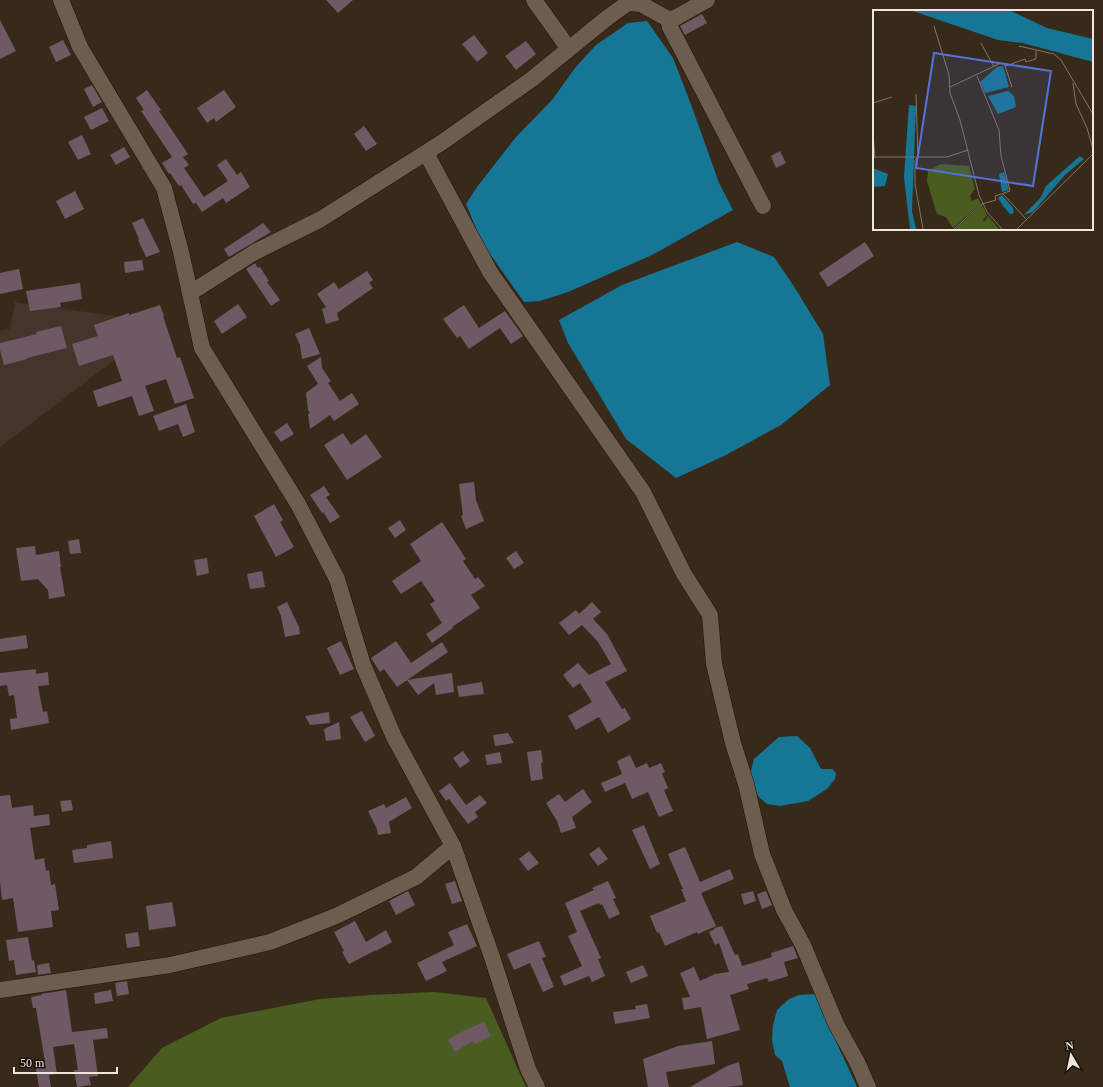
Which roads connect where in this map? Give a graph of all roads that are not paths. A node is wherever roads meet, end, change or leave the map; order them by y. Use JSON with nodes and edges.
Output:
{"nodes":[{"id":1,"x":61,"y":0,"type":"edge"},
{"id":2,"x":534,"y":0,"type":"edge"},
{"id":3,"x":707,"y":0,"type":"edge"},
{"id":4,"x":668,"y":19,"type":"junction"},
{"id":5,"x":569,"y":49,"type":"junction"},
{"id":6,"x":426,"y":153,"type":"junction"},
{"id":7,"x":763,"y":206,"type":"dead end"},
{"id":8,"x":190,"y":293,"type":"junction"},
{"id":9,"x":453,"y":846,"type":"junction"},
{"id":10,"x":1,"y":989,"type":"edge"},
{"id":11,"x":537,"y":1087,"type":"edge"},
{"id":12,"x":868,"y":1087,"type":"edge"}],
"edges":[{"from":1,"to":8,"type":"street"},
{"from":2,"to":5,"type":"street"},
{"from":3,"to":4,"type":"street"},
{"from":4,"to":5,"type":"street"},
{"from":4,"to":7,"type":"street"},
{"from":5,"to":6,"type":"street"},
{"from":6,"to":8,"type":"street"},
{"from":6,"to":12,"type":"street"},
{"from":8,"to":9,"type":"street"},
{"from":9,"to":10,"type":"street"},
{"from":9,"to":11,"type":"street"}]}
